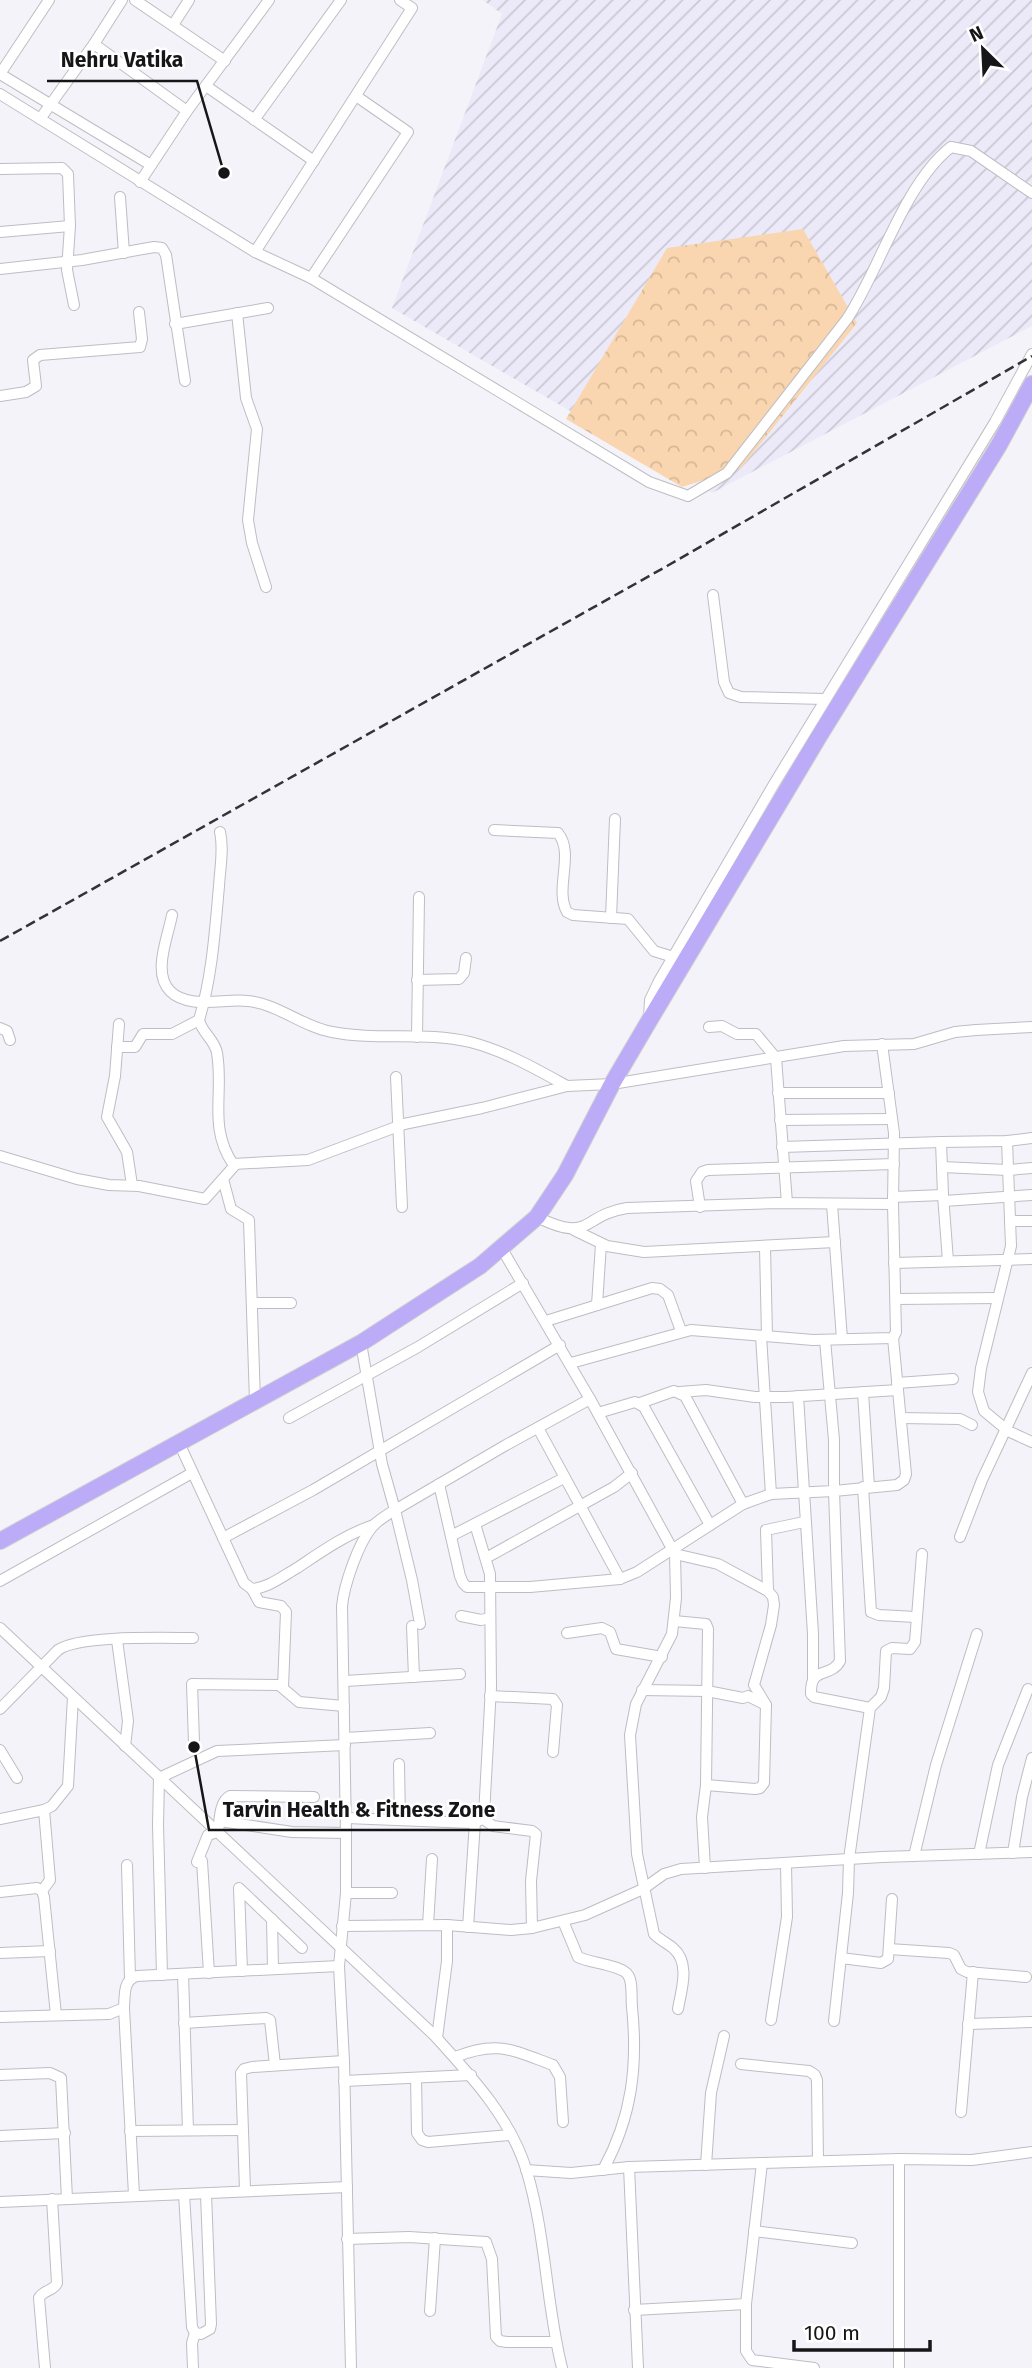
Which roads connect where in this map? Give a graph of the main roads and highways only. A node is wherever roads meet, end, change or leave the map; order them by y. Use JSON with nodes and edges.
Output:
{"nodes":[{"id":1,"x":1032,"y":384,"type":"edge"},
{"id":2,"x":0,"y":1541,"type":"edge"}],
"edges":[{"from":1,"to":2,"type":"highway"}]}
